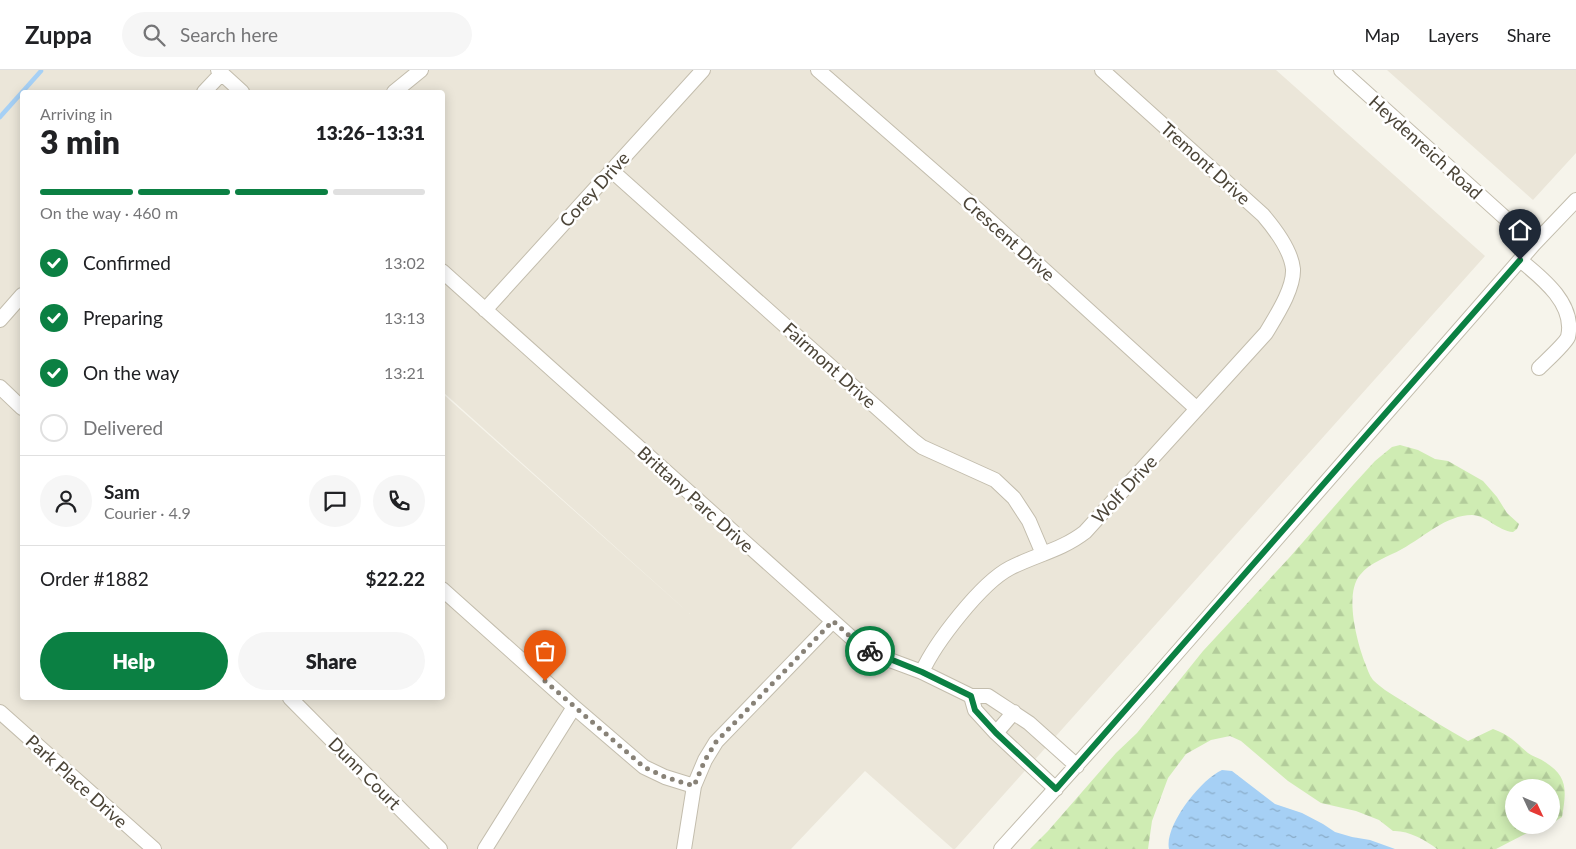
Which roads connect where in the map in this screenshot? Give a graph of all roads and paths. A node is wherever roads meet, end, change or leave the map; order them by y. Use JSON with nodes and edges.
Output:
{"nodes":[{"id":1,"x":421,"y":70,"type":"edge"},
{"id":2,"x":703,"y":70,"type":"edge"},
{"id":3,"x":818,"y":70,"type":"edge"},
{"id":4,"x":1102,"y":70,"type":"edge"},
{"id":5,"x":1340,"y":70,"type":"edge"},
{"id":6,"x":219,"y":72,"type":"edge"},
{"id":7,"x":206,"y":90,"type":"edge"},
{"id":8,"x":240,"y":90,"type":"edge"},
{"id":9,"x":396,"y":90,"type":"edge"},
{"id":10,"x":611,"y":170,"type":"junction"},
{"id":11,"x":1576,"y":200,"type":"edge"},
{"id":12,"x":1534,"y":244,"type":"junction"},
{"id":13,"x":1520,"y":260,"type":"junction"},
{"id":14,"x":1293,"y":270,"type":"joint"},
{"id":15,"x":445,"y":274,"type":"edge"},
{"id":16,"x":20,"y":297,"type":"edge"},
{"id":17,"x":485,"y":310,"type":"junction"},
{"id":18,"x":0,"y":320,"type":"edge"},
{"id":19,"x":1539,"y":368,"type":"dead end"},
{"id":20,"x":0,"y":387,"type":"edge"},
{"id":21,"x":20,"y":406,"type":"edge"},
{"id":22,"x":1197,"y":409,"type":"junction"},
{"id":23,"x":1043,"y":554,"type":"junction"},
{"id":24,"x":445,"y":592,"type":"edge"},
{"id":25,"x":833,"y":621,"type":"junction"},
{"id":26,"x":922,"y":672,"type":"junction"},
{"id":27,"x":971,"y":696,"type":"junction"},
{"id":28,"x":292,"y":700,"type":"edge"},
{"id":29,"x":574,"y":707,"type":"junction"},
{"id":30,"x":0,"y":712,"type":"edge"},
{"id":31,"x":1014,"y":712,"type":"junction"},
{"id":32,"x":996,"y":733,"type":"junction"},
{"id":33,"x":1077,"y":766,"type":"junction"},
{"id":34,"x":694,"y":786,"type":"junction"},
{"id":35,"x":1056,"y":789,"type":"junction"},
{"id":36,"x":154,"y":849,"type":"edge"},
{"id":37,"x":440,"y":849,"type":"edge"},
{"id":38,"x":485,"y":849,"type":"edge"},
{"id":39,"x":684,"y":849,"type":"edge"},
{"id":40,"x":1002,"y":849,"type":"edge"}],
"edges":[{"from":1,"to":9,"type":"street"},
{"from":2,"to":10,"type":"street","name":"Corey Drive"},
{"from":3,"to":22,"type":"street","name":"Crescent Drive"},
{"from":4,"to":14,"type":"street","name":"Tremont Drive"},
{"from":5,"to":12,"type":"street","name":"Heydenreich Road"},
{"from":6,"to":7,"type":"street"},
{"from":6,"to":8,"type":"street"},
{"from":10,"to":17,"type":"street","name":"Corey Drive"},
{"from":10,"to":23,"type":"street","name":"Fairmont Drive"},
{"from":11,"to":12,"type":"street"},
{"from":12,"to":13,"type":"street"},
{"from":13,"to":19,"type":"street"},
{"from":13,"to":33,"type":"street"},
{"from":14,"to":22,"type":"street","name":"Wolf Drive"},
{"from":15,"to":17,"type":"street","name":"Brittany Parc Drive"},
{"from":16,"to":18,"type":"street"},
{"from":17,"to":25,"type":"street","name":"Brittany Parc Drive"},
{"from":20,"to":21,"type":"street"},
{"from":22,"to":23,"type":"street","name":"Wolf Drive"},
{"from":23,"to":26,"type":"street","name":"Wolf Drive"},
{"from":24,"to":29,"type":"street"},
{"from":25,"to":26,"type":"street","name":"Brittany Parc Drive"},
{"from":25,"to":34,"type":"street"},
{"from":26,"to":27,"type":"street","name":"Brittany Parc Drive"},
{"from":27,"to":31,"type":"street","name":"Brittany Parc Drive"},
{"from":27,"to":32,"type":"street"},
{"from":28,"to":37,"type":"street","name":"Dunn Court"},
{"from":29,"to":34,"type":"street"},
{"from":29,"to":38,"type":"street"},
{"from":30,"to":36,"type":"street","name":"Park Place Drive"},
{"from":31,"to":32,"type":"street"},
{"from":31,"to":33,"type":"street","name":"Brittany Parc Drive"},
{"from":32,"to":35,"type":"street"},
{"from":33,"to":35,"type":"street"},
{"from":34,"to":39,"type":"street"},
{"from":35,"to":40,"type":"street"}]}
